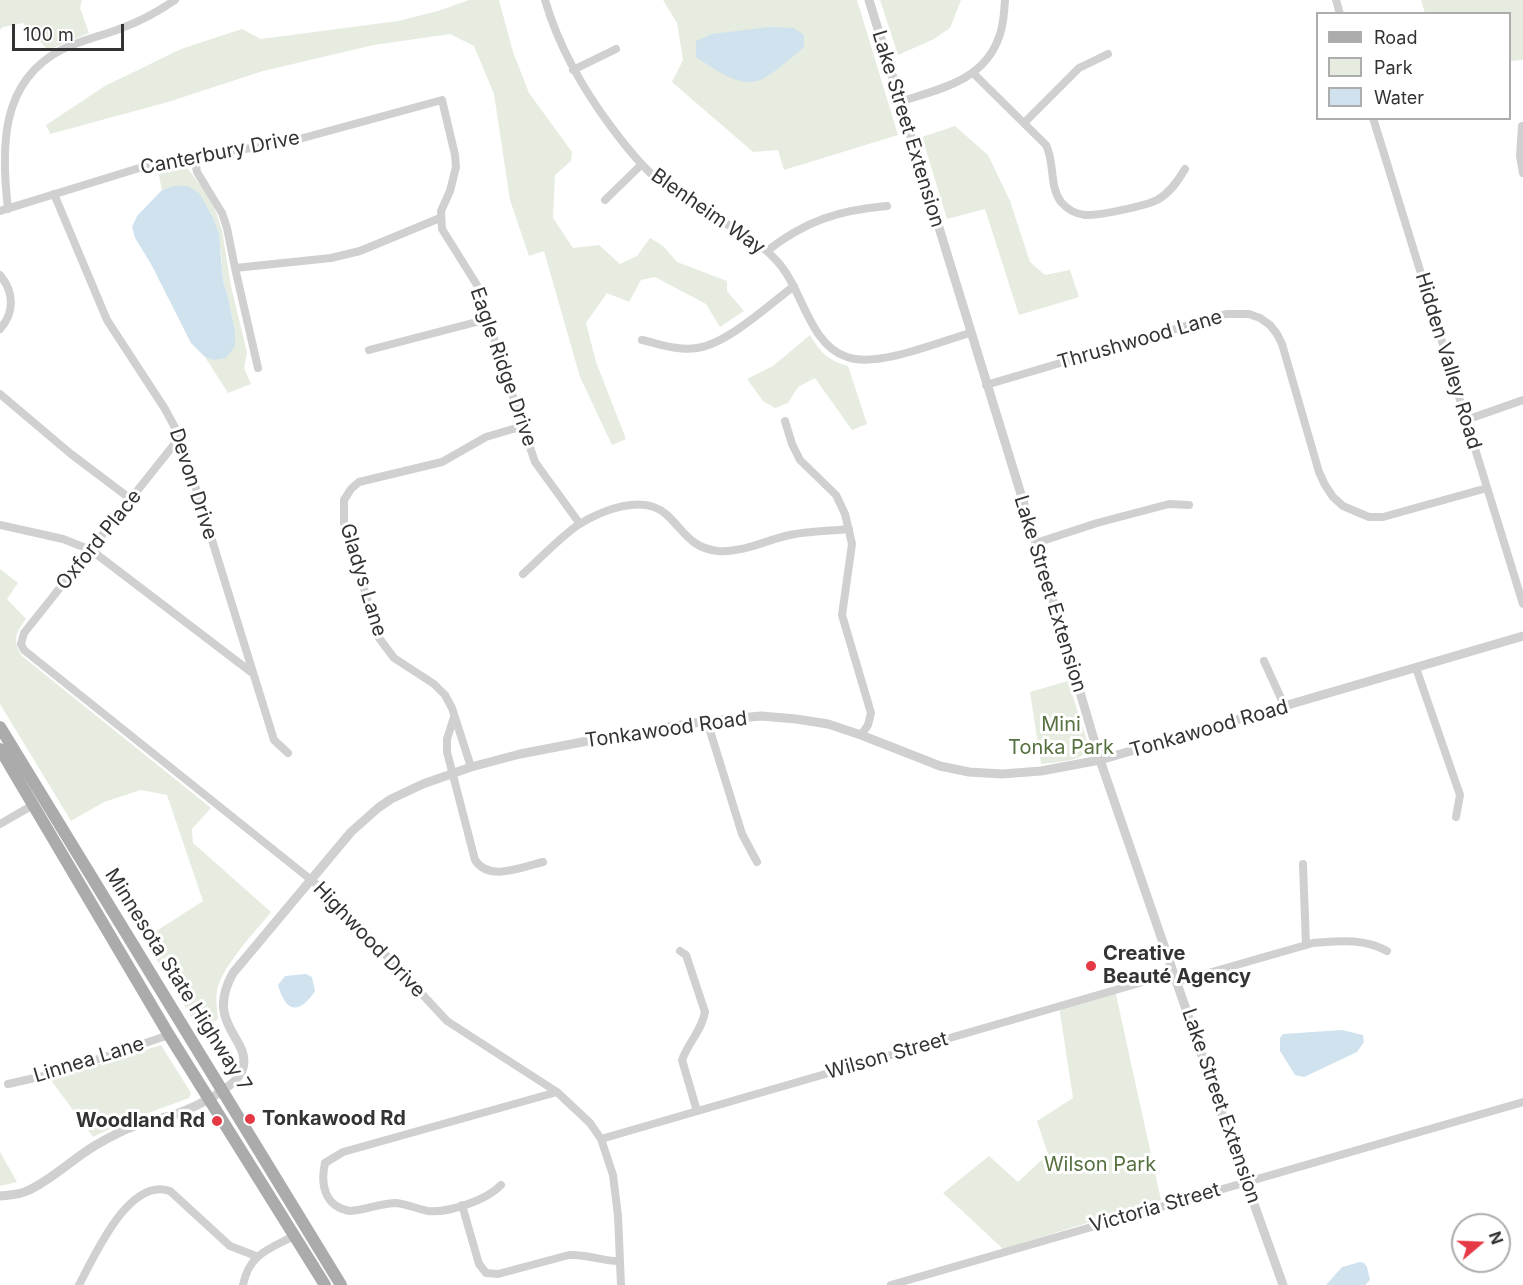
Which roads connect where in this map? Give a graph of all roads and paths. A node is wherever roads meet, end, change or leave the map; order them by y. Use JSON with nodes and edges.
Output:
{"nodes":[{"id":1,"x":175,"y":0,"type":"edge"},
{"id":2,"x":545,"y":0,"type":"edge"},
{"id":3,"x":868,"y":0,"type":"edge"},
{"id":4,"x":1005,"y":0,"type":"edge"},
{"id":5,"x":616,"y":49,"type":"dead end"},
{"id":6,"x":1108,"y":54,"type":"dead end"},
{"id":7,"x":573,"y":70,"type":"junction"},
{"id":8,"x":973,"y":74,"type":"junction"},
{"id":9,"x":899,"y":102,"type":"junction"},
{"id":10,"x":1374,"y":120,"type":"edge"},
{"id":11,"x":1024,"y":123,"type":"junction"},
{"id":12,"x":1522,"y":126,"type":"edge"},
{"id":13,"x":194,"y":155,"type":"junction"},
{"id":14,"x":641,"y":165,"type":"junction"},
{"id":15,"x":1185,"y":170,"type":"dead end"},
{"id":16,"x":1523,"y":173,"type":"edge"},
{"id":17,"x":54,"y":194,"type":"junction"},
{"id":18,"x":605,"y":200,"type":"dead end"},
{"id":19,"x":887,"y":206,"type":"dead end"},
{"id":20,"x":4,"y":210,"type":"edge"},
{"id":21,"x":440,"y":218,"type":"junction"},
{"id":22,"x":767,"y":251,"type":"junction"},
{"id":23,"x":235,"y":268,"type":"junction"},
{"id":24,"x":0,"y":275,"type":"edge"},
{"id":25,"x":794,"y":286,"type":"junction"},
{"id":26,"x":488,"y":319,"type":"junction"},
{"id":27,"x":0,"y":329,"type":"edge"},
{"id":28,"x":970,"y":333,"type":"junction"},
{"id":29,"x":642,"y":339,"type":"dead end"},
{"id":30,"x":369,"y":350,"type":"dead end"},
{"id":31,"x":258,"y":368,"type":"dead end"},
{"id":32,"x":986,"y":385,"type":"junction"},
{"id":33,"x":0,"y":394,"type":"edge"},
{"id":34,"x":1523,"y":400,"type":"edge"},
{"id":35,"x":1466,"y":420,"type":"junction"},
{"id":36,"x":786,"y":421,"type":"dead end"},
{"id":37,"x":523,"y":426,"type":"junction"},
{"id":38,"x":180,"y":437,"type":"junction"},
{"id":39,"x":1487,"y":488,"type":"junction"},
{"id":40,"x":132,"y":500,"type":"junction"},
{"id":41,"x":1189,"y":505,"type":"dead end"},
{"id":42,"x":580,"y":524,"type":"junction"},
{"id":43,"x":0,"y":525,"type":"edge"},
{"id":44,"x":849,"y":529,"type":"junction"},
{"id":45,"x":1036,"y":543,"type":"junction"},
{"id":46,"x":91,"y":550,"type":"junction"},
{"id":47,"x":523,"y":574,"type":"dead end"},
{"id":48,"x":1523,"y":604,"type":"edge"},
{"id":49,"x":1523,"y":636,"type":"edge"},
{"id":50,"x":21,"y":645,"type":"joint"},
{"id":51,"x":1264,"y":661,"type":"dead end"},
{"id":52,"x":1416,"y":669,"type":"junction"},
{"id":53,"x":252,"y":673,"type":"junction"},
{"id":54,"x":1285,"y":707,"type":"junction"},
{"id":55,"x":454,"y":717,"type":"junction"},
{"id":56,"x":707,"y":721,"type":"junction"},
{"id":57,"x":0,"y":727,"type":"edge"},
{"id":58,"x":861,"y":735,"type":"junction"},
{"id":59,"x":0,"y":749,"type":"edge"},
{"id":60,"x":288,"y":753,"type":"dead end"},
{"id":61,"x":1100,"y":760,"type":"junction"},
{"id":62,"x":471,"y":767,"type":"junction"},
{"id":63,"x":451,"y":774,"type":"junction"},
{"id":64,"x":33,"y":805,"type":"junction"},
{"id":65,"x":1456,"y":817,"type":"dead end"},
{"id":66,"x":1,"y":821,"type":"edge"},
{"id":67,"x":543,"y":862,"type":"dead end"},
{"id":68,"x":757,"y":862,"type":"dead end"},
{"id":69,"x":1303,"y":864,"type":"dead end"},
{"id":70,"x":310,"y":879,"type":"junction"},
{"id":71,"x":1306,"y":945,"type":"junction"},
{"id":72,"x":680,"y":951,"type":"dead end"},
{"id":73,"x":1387,"y":951,"type":"dead end"},
{"id":74,"x":1175,"y":977,"type":"junction"},
{"id":75,"x":170,"y":1035,"type":"junction"},
{"id":76,"x":8,"y":1084,"type":"dead end"},
{"id":77,"x":223,"y":1090,"type":"junction"},
{"id":78,"x":557,"y":1092,"type":"junction"},
{"id":79,"x":208,"y":1099,"type":"junction"},
{"id":80,"x":1523,"y":1102,"type":"edge"},
{"id":81,"x":697,"y":1111,"type":"junction"},
{"id":82,"x":601,"y":1139,"type":"junction"},
{"id":83,"x":1247,"y":1180,"type":"junction"},
{"id":84,"x":501,"y":1185,"type":"dead end"},
{"id":85,"x":0,"y":1196,"type":"edge"},
{"id":86,"x":462,"y":1205,"type":"junction"},
{"id":87,"x":294,"y":1236,"type":"junction"},
{"id":88,"x":256,"y":1256,"type":"junction"},
{"id":89,"x":618,"y":1262,"type":"junction"},
{"id":90,"x":79,"y":1285,"type":"edge"},
{"id":91,"x":243,"y":1285,"type":"edge"},
{"id":92,"x":326,"y":1285,"type":"edge"},
{"id":93,"x":341,"y":1285,"type":"edge"},
{"id":94,"x":621,"y":1285,"type":"edge"},
{"id":95,"x":891,"y":1285,"type":"edge"},
{"id":96,"x":1283,"y":1285,"type":"edge"}],
"edges":[{"from":1,"to":20,"type":"street"},
{"from":2,"to":7,"type":"street","name":"Blenheim Way"},
{"from":3,"to":9,"type":"street","name":"Lake Street Extension"},
{"from":4,"to":8,"type":"street"},
{"from":5,"to":7,"type":"street"},
{"from":6,"to":11,"type":"street"},
{"from":7,"to":14,"type":"street","name":"Blenheim Way"},
{"from":8,"to":9,"type":"street"},
{"from":8,"to":11,"type":"street"},
{"from":9,"to":28,"type":"street","name":"Lake Street Extension"},
{"from":10,"to":35,"type":"street","name":"Hidden Valley Road"},
{"from":11,"to":15,"type":"street"},
{"from":12,"to":16,"type":"street"},
{"from":13,"to":17,"type":"street","name":"Canterbury Drive"},
{"from":13,"to":21,"type":"street","name":"Canterbury Drive"},
{"from":13,"to":23,"type":"street"},
{"from":14,"to":18,"type":"street","name":"Blenheim Way"},
{"from":14,"to":22,"type":"street","name":"Blenheim Way"},
{"from":17,"to":20,"type":"street","name":"Canterbury Drive"},
{"from":17,"to":38,"type":"street","name":"Devon Drive"},
{"from":19,"to":22,"type":"street"},
{"from":21,"to":23,"type":"street"},
{"from":21,"to":26,"type":"street","name":"Eagle Ridge Drive"},
{"from":22,"to":25,"type":"street","name":"Blenheim Way"},
{"from":23,"to":31,"type":"street"},
{"from":24,"to":27,"type":"street"},
{"from":25,"to":28,"type":"street","name":"Blenheim Way"},
{"from":25,"to":29,"type":"street"},
{"from":26,"to":30,"type":"street"},
{"from":26,"to":37,"type":"street","name":"Eagle Ridge Drive"},
{"from":28,"to":32,"type":"street","name":"Lake Street Extension"},
{"from":32,"to":39,"type":"street","name":"Thrushwood Lane"},
{"from":32,"to":45,"type":"street","name":"Lake Street Extension"},
{"from":33,"to":40,"type":"street"},
{"from":34,"to":35,"type":"street"},
{"from":35,"to":39,"type":"street","name":"Hidden Valley Road"},
{"from":36,"to":44,"type":"street"},
{"from":37,"to":42,"type":"street","name":"Eagle Ridge Drive"},
{"from":37,"to":55,"type":"street","name":"Gladys Lane"},
{"from":38,"to":40,"type":"street","name":"Oxford Place"},
{"from":38,"to":53,"type":"street","name":"Devon Drive"},
{"from":39,"to":48,"type":"street","name":"Hidden Valley Road"},
{"from":40,"to":46,"type":"street","name":"Oxford Place"},
{"from":41,"to":45,"type":"street"},
{"from":42,"to":44,"type":"street"},
{"from":42,"to":47,"type":"street"},
{"from":43,"to":46,"type":"street"},
{"from":44,"to":58,"type":"street"},
{"from":45,"to":61,"type":"street","name":"Lake Street Extension"},
{"from":46,"to":50,"type":"street","name":"Oxford Place"},
{"from":46,"to":53,"type":"street"},
{"from":49,"to":52,"type":"street","name":"Tonkawood Road"},
{"from":50,"to":70,"type":"street","name":"Highwood Drive"},
{"from":51,"to":54,"type":"street"},
{"from":52,"to":54,"type":"street","name":"Tonkawood Road"},
{"from":52,"to":65,"type":"street"},
{"from":53,"to":60,"type":"street","name":"Devon Drive"},
{"from":54,"to":61,"type":"street","name":"Tonkawood Road"},
{"from":55,"to":62,"type":"street","name":"Gladys Lane"},
{"from":55,"to":63,"type":"street"},
{"from":56,"to":58,"type":"street","name":"Tonkawood Road"},
{"from":56,"to":62,"type":"street","name":"Tonkawood Road"},
{"from":56,"to":68,"type":"street"},
{"from":57,"to":77,"type":"main road","name":"Minnesota State Highway 7"},
{"from":58,"to":61,"type":"street","name":"Tonkawood Road"},
{"from":59,"to":64,"type":"main road","name":"Minnesota State Highway 7"},
{"from":61,"to":74,"type":"street","name":"Lake Street Extension"},
{"from":62,"to":63,"type":"street","name":"Tonkawood Road"},
{"from":63,"to":67,"type":"street"},
{"from":63,"to":70,"type":"street","name":"Tonkawood Road"},
{"from":64,"to":66,"type":"street"},
{"from":64,"to":75,"type":"main road","name":"Minnesota State Highway 7"},
{"from":69,"to":71,"type":"street"},
{"from":70,"to":77,"type":"street","name":"Tonkawood Road"},
{"from":70,"to":78,"type":"street","name":"Highwood Drive"},
{"from":71,"to":73,"type":"street","name":"Wilson Street"},
{"from":71,"to":74,"type":"street","name":"Wilson Street"},
{"from":72,"to":81,"type":"street"},
{"from":74,"to":81,"type":"street","name":"Wilson Street"},
{"from":74,"to":83,"type":"street","name":"Lake Street Extension"},
{"from":75,"to":76,"type":"street","name":"Linnea Lane"},
{"from":75,"to":79,"type":"main road","name":"Minnesota State Highway 7"},
{"from":77,"to":79,"type":"street","name":"Tonkawood Road"},
{"from":77,"to":93,"type":"main road","name":"Minnesota State Highway 7"},
{"from":78,"to":82,"type":"street","name":"Highwood Drive"},
{"from":78,"to":86,"type":"street"},
{"from":79,"to":85,"type":"street","name":"Tonkawood Road"},
{"from":79,"to":87,"type":"main road","name":"Minnesota State Highway 7"},
{"from":80,"to":83,"type":"street","name":"Victoria Street"},
{"from":81,"to":82,"type":"street","name":"Wilson Street"},
{"from":82,"to":89,"type":"street","name":"Highwood Drive"},
{"from":83,"to":95,"type":"street","name":"Victoria Street"},
{"from":83,"to":96,"type":"street","name":"Lake Street Extension"},
{"from":84,"to":86,"type":"street"},
{"from":86,"to":89,"type":"street"},
{"from":87,"to":88,"type":"street"},
{"from":87,"to":92,"type":"main road","name":"Minnesota State Highway 7"},
{"from":88,"to":90,"type":"street"},
{"from":88,"to":91,"type":"street"},
{"from":89,"to":94,"type":"street","name":"Highwood Drive"}]}
